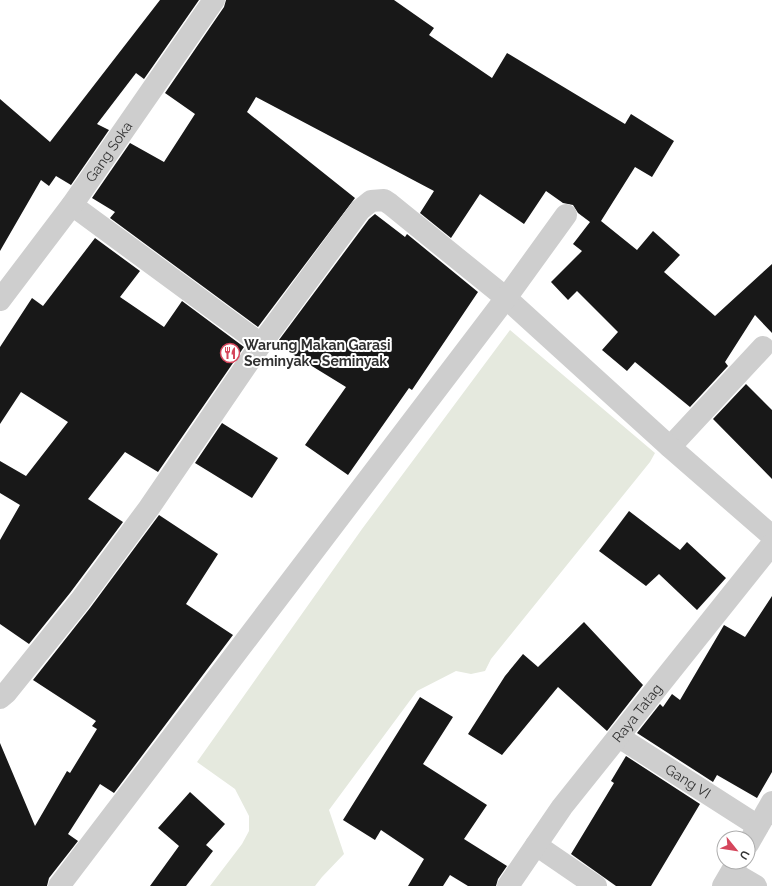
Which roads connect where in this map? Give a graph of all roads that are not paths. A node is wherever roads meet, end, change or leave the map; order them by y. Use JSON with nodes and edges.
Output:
{"nodes":[{"id":1,"x":214,"y":0,"type":"edge"},
{"id":2,"x":72,"y":205,"type":"junction"},
{"id":3,"x":566,"y":215,"type":"dead end"},
{"id":4,"x":506,"y":298,"type":"junction"},
{"id":5,"x":0,"y":300,"type":"edge"},
{"id":6,"x":261,"y":344,"type":"junction"},
{"id":7,"x":763,"y":347,"type":"dead end"},
{"id":8,"x":670,"y":447,"type":"junction"},
{"id":9,"x":772,"y":536,"type":"edge"},
{"id":10,"x":772,"y":544,"type":"edge"},
{"id":11,"x":0,"y":698,"type":"edge"},
{"id":12,"x":619,"y":737,"type":"junction"},
{"id":13,"x":772,"y":802,"type":"edge"},
{"id":14,"x":746,"y":830,"type":"edge"},
{"id":15,"x":756,"y":830,"type":"edge"},
{"id":16,"x":536,"y":845,"type":"junction"},
{"id":17,"x":731,"y":873,"type":"edge"},
{"id":18,"x":59,"y":886,"type":"edge"},
{"id":19,"x":508,"y":886,"type":"edge"},
{"id":20,"x":596,"y":886,"type":"edge"},
{"id":21,"x":756,"y":886,"type":"edge"}],
"edges":[{"from":1,"to":2,"type":"street","name":"Gang Soka"},
{"from":2,"to":5,"type":"street","name":"Gang Soka"},
{"from":2,"to":6,"type":"street"},
{"from":3,"to":4,"type":"street"},
{"from":4,"to":6,"type":"street"},
{"from":4,"to":8,"type":"street"},
{"from":4,"to":18,"type":"street"},
{"from":6,"to":11,"type":"street"},
{"from":7,"to":8,"type":"street"},
{"from":8,"to":9,"type":"street"},
{"from":10,"to":12,"type":"street","name":"Raya Tatag"},
{"from":12,"to":14,"type":"street","name":"Gang VI"},
{"from":12,"to":16,"type":"street","name":"Raya Tatag"},
{"from":13,"to":15,"type":"street"},
{"from":16,"to":19,"type":"street","name":"Raya Tatag"},
{"from":16,"to":20,"type":"street"},
{"from":17,"to":21,"type":"street"}]}
